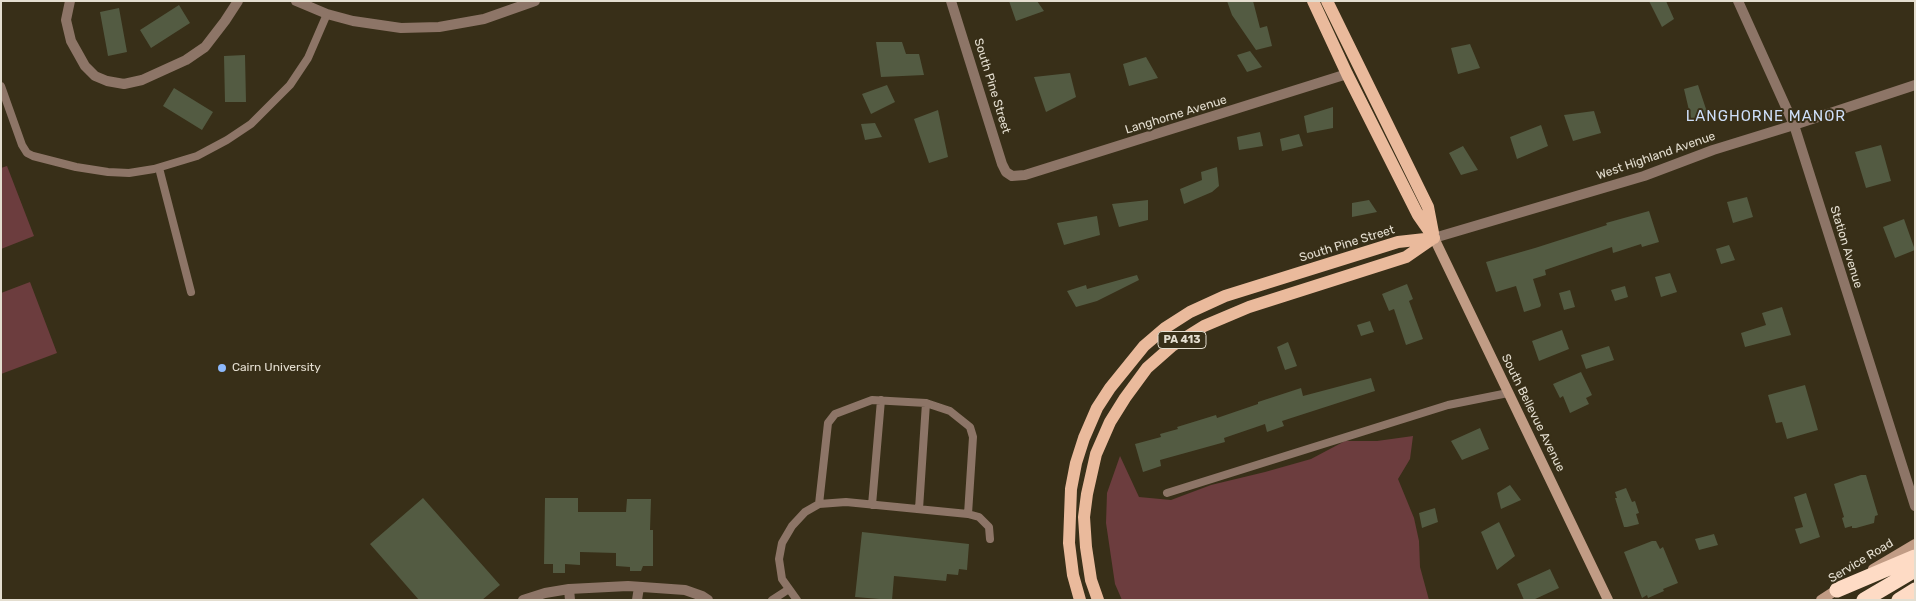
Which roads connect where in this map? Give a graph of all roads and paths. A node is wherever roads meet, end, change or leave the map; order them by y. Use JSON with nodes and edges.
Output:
{"nodes":[{"id":1,"x":70,"y":1,"type":"edge"},
{"id":2,"x":238,"y":1,"type":"edge"},
{"id":3,"x":296,"y":1,"type":"edge"},
{"id":4,"x":536,"y":1,"type":"edge"},
{"id":5,"x":951,"y":1,"type":"edge"},
{"id":6,"x":1313,"y":1,"type":"edge"},
{"id":7,"x":1327,"y":1,"type":"edge"},
{"id":8,"x":1738,"y":1,"type":"edge"},
{"id":9,"x":327,"y":14,"type":"junction"},
{"id":10,"x":1347,"y":74,"type":"junction"},
{"id":11,"x":1915,"y":85,"type":"edge"},
{"id":12,"x":1,"y":86,"type":"edge"},
{"id":13,"x":1794,"y":125,"type":"junction"},
{"id":14,"x":158,"y":168,"type":"junction"},
{"id":15,"x":1012,"y":176,"type":"joint"},
{"id":16,"x":1434,"y":238,"type":"junction"},
{"id":17,"x":191,"y":292,"type":"dead end"},
{"id":18,"x":1508,"y":393,"type":"junction"},
{"id":19,"x":881,"y":400,"type":"junction"},
{"id":20,"x":926,"y":403,"type":"junction"},
{"id":21,"x":1167,"y":493,"type":"dead end"},
{"id":22,"x":819,"y":504,"type":"junction"},
{"id":23,"x":872,"y":505,"type":"junction"},
{"id":24,"x":1915,"y":506,"type":"edge"},
{"id":25,"x":919,"y":509,"type":"junction"},
{"id":26,"x":968,"y":514,"type":"junction"},
{"id":27,"x":990,"y":539,"type":"dead end"},
{"id":28,"x":1915,"y":544,"type":"edge"},
{"id":29,"x":1915,"y":558,"type":"edge"},
{"id":30,"x":1915,"y":570,"type":"edge"},
{"id":31,"x":639,"y":587,"type":"junction"},
{"id":32,"x":789,"y":589,"type":"junction"},
{"id":33,"x":1837,"y":590,"type":"junction"},
{"id":34,"x":1915,"y":590,"type":"edge"},
{"id":35,"x":569,"y":594,"type":"edge"},
{"id":36,"x":523,"y":600,"type":"edge"},
{"id":37,"x":637,"y":600,"type":"edge"},
{"id":38,"x":708,"y":600,"type":"edge"},
{"id":39,"x":772,"y":600,"type":"edge"},
{"id":40,"x":797,"y":600,"type":"edge"},
{"id":41,"x":1080,"y":600,"type":"edge"},
{"id":42,"x":1098,"y":600,"type":"edge"},
{"id":43,"x":1608,"y":600,"type":"edge"},
{"id":44,"x":1821,"y":600,"type":"edge"},
{"id":45,"x":1864,"y":600,"type":"edge"},
{"id":46,"x":1899,"y":600,"type":"edge"}],
"edges":[{"from":1,"to":2,"type":"street"},
{"from":3,"to":9,"type":"street"},
{"from":4,"to":9,"type":"street"},
{"from":5,"to":15,"type":"street","name":"South Pine Street"},
{"from":6,"to":10,"type":"main road","name":"South Bellevue Avenue"},
{"from":7,"to":16,"type":"main road","name":"South Bellevue Avenue"},
{"from":8,"to":13,"type":"street","name":"Station Avenue"},
{"from":9,"to":14,"type":"lane"},
{"from":10,"to":15,"type":"street","name":"Langhorne Avenue"},
{"from":10,"to":16,"type":"main road","name":"South Bellevue Avenue"},
{"from":11,"to":13,"type":"street","name":"West Highland Avenue"},
{"from":12,"to":14,"type":"lane"},
{"from":13,"to":16,"type":"street","name":"West Highland Avenue"},
{"from":13,"to":24,"type":"street","name":"Station Avenue"},
{"from":14,"to":17,"type":"lane"},
{"from":16,"to":18,"type":"street","name":"South Bellevue Avenue"},
{"from":16,"to":41,"type":"main road","name":"South Pine Street","number":"PA 413"},
{"from":16,"to":42,"type":"main road","number":"PA 413"},
{"from":18,"to":21,"type":"lane"},
{"from":18,"to":43,"type":"street","name":"South Bellevue Avenue"},
{"from":19,"to":20,"type":"lane"},
{"from":19,"to":22,"type":"lane"},
{"from":19,"to":23,"type":"lane"},
{"from":20,"to":25,"type":"lane"},
{"from":20,"to":26,"type":"lane"},
{"from":22,"to":23,"type":"lane"},
{"from":22,"to":32,"type":"lane"},
{"from":23,"to":25,"type":"lane"},
{"from":25,"to":26,"type":"lane"},
{"from":26,"to":27,"type":"lane"},
{"from":28,"to":33,"type":"street","name":"Service Road"},
{"from":29,"to":33,"type":"highway"},
{"from":30,"to":45,"type":"highway"},
{"from":31,"to":35,"type":"street"},
{"from":31,"to":37,"type":"street"},
{"from":31,"to":38,"type":"street"},
{"from":32,"to":39,"type":"lane"},
{"from":32,"to":40,"type":"lane"},
{"from":33,"to":44,"type":"street","name":"Service Road"},
{"from":34,"to":46,"type":"highway"},
{"from":35,"to":36,"type":"street"}]}
